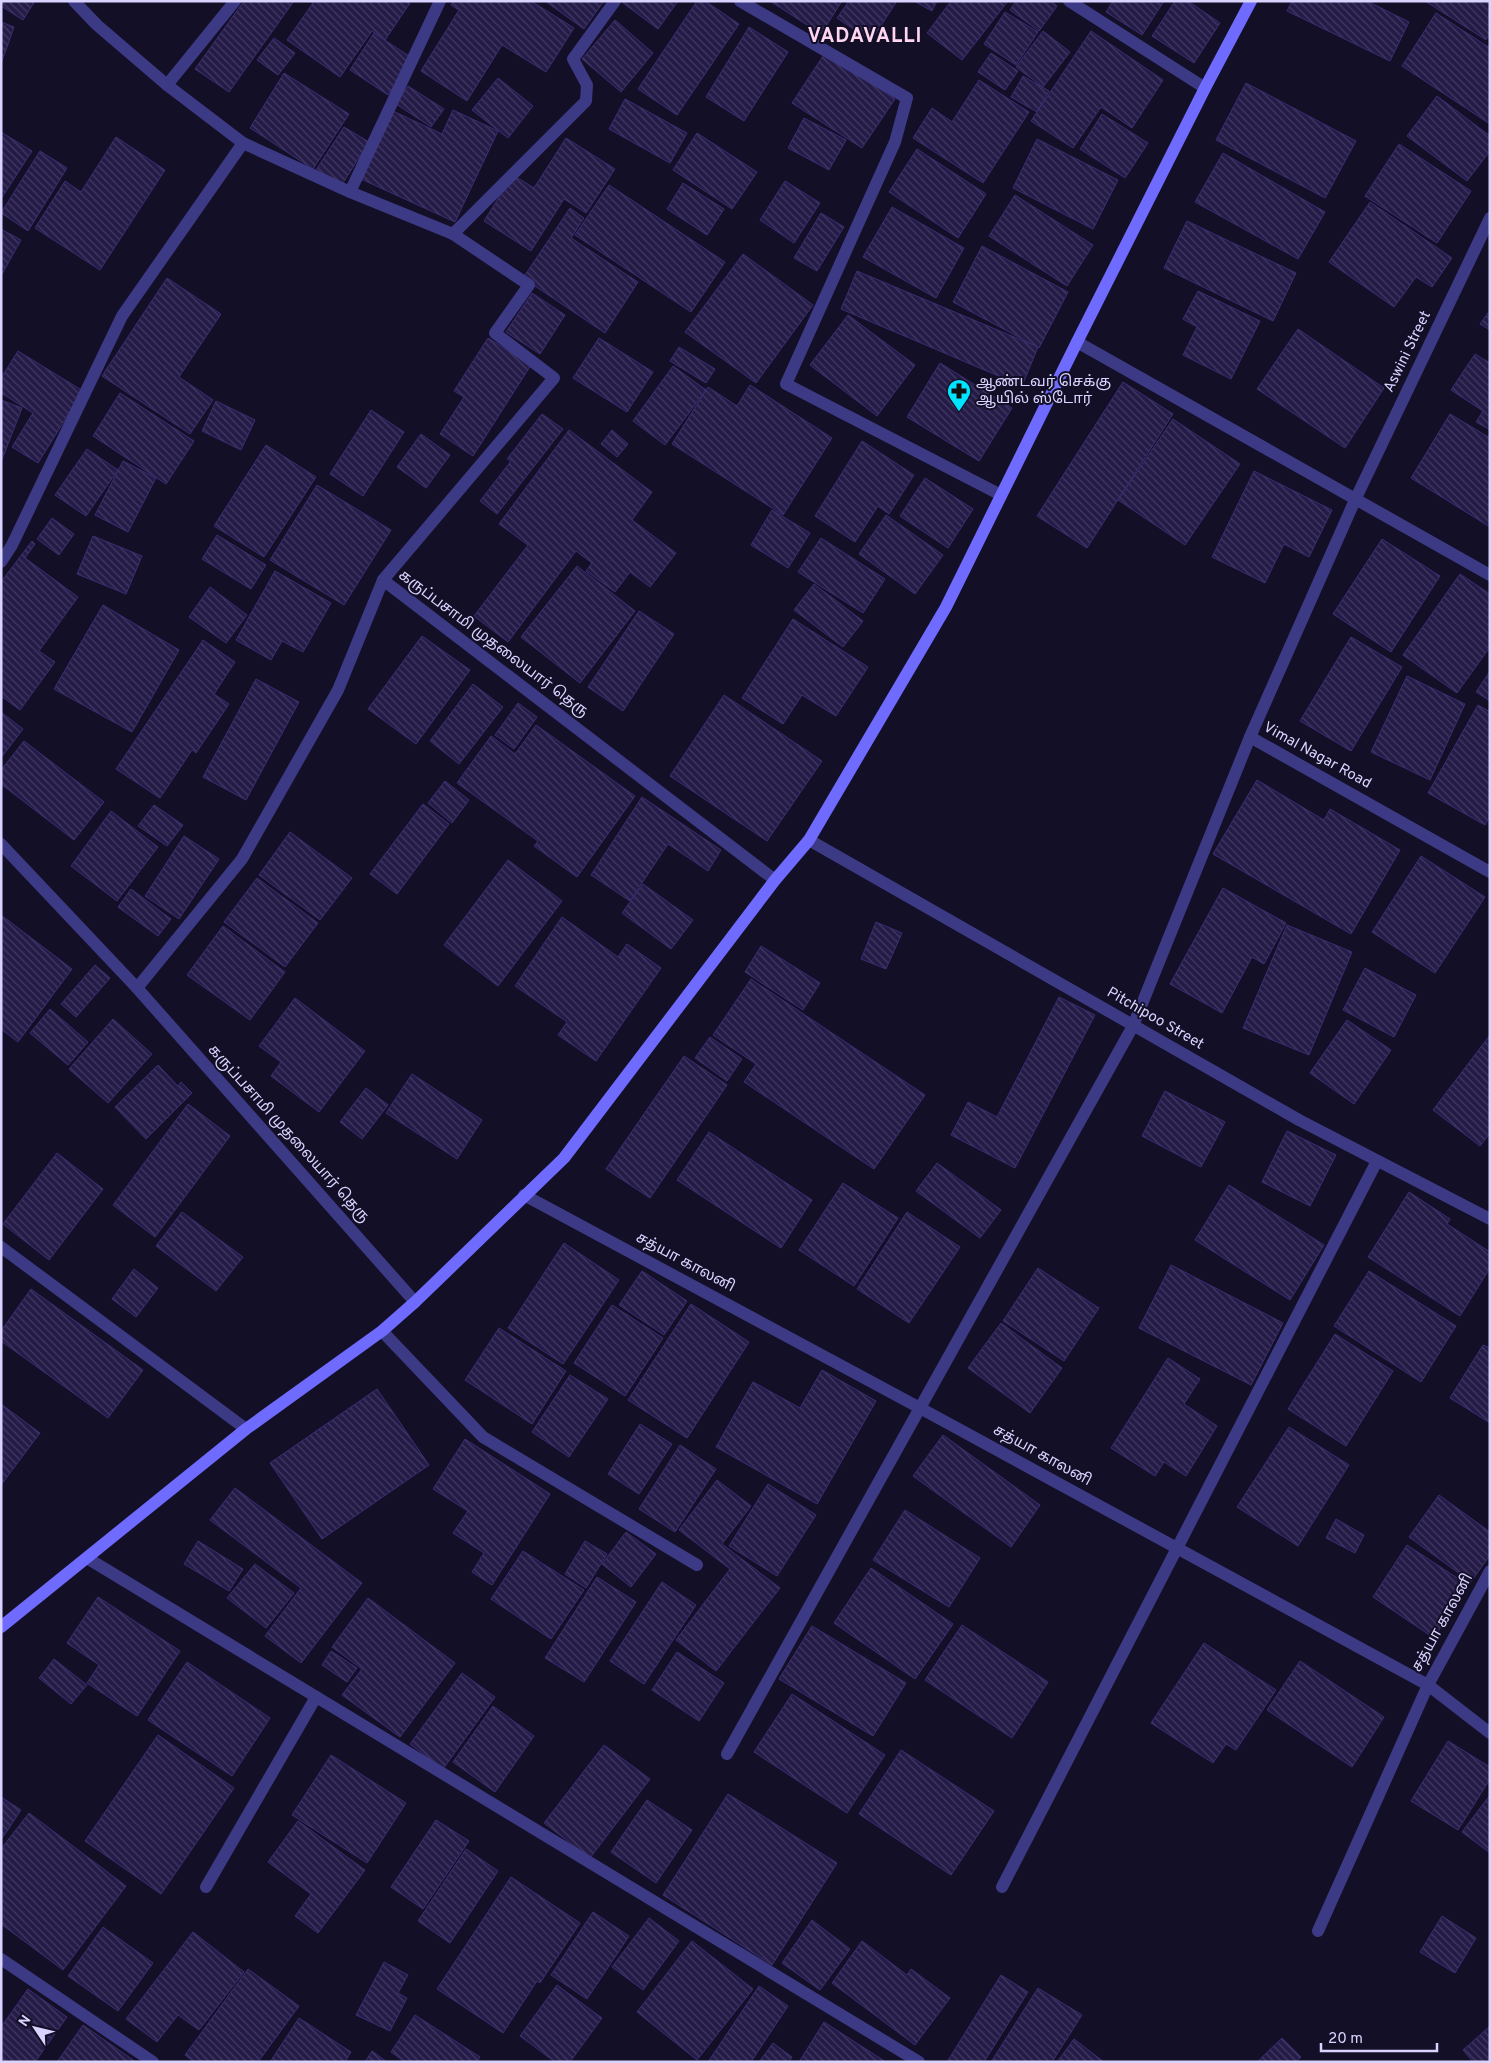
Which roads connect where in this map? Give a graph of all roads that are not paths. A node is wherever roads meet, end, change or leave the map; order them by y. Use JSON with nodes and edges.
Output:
{"nodes":[{"id":1,"x":74,"y":1,"type":"edge"},
{"id":2,"x":235,"y":1,"type":"edge"},
{"id":3,"x":440,"y":1,"type":"edge"},
{"id":4,"x":615,"y":1,"type":"edge"},
{"id":5,"x":740,"y":1,"type":"edge"},
{"id":6,"x":1069,"y":1,"type":"edge"},
{"id":7,"x":1251,"y":1,"type":"edge"},
{"id":8,"x":168,"y":85,"type":"junction"},
{"id":9,"x":1205,"y":88,"type":"junction"},
{"id":10,"x":243,"y":143,"type":"junction"},
{"id":11,"x":350,"y":192,"type":"junction"},
{"id":12,"x":1490,"y":218,"type":"edge"},
{"id":13,"x":453,"y":234,"type":"junction"},
{"id":14,"x":1077,"y":342,"type":"junction"},
{"id":15,"x":1001,"y":496,"type":"junction"},
{"id":16,"x":1355,"y":500,"type":"junction"},
{"id":17,"x":1,"y":562,"type":"edge"},
{"id":18,"x":1490,"y":575,"type":"edge"},
{"id":19,"x":383,"y":580,"type":"junction"},
{"id":20,"x":1250,"y":736,"type":"junction"},
{"id":21,"x":809,"y":840,"type":"junction"},
{"id":22,"x":1,"y":844,"type":"edge"},
{"id":23,"x":1490,"y":872,"type":"edge"},
{"id":24,"x":775,"y":880,"type":"junction"},
{"id":25,"x":137,"y":988,"type":"junction"},
{"id":26,"x":1133,"y":1026,"type":"junction"},
{"id":27,"x":1377,"y":1160,"type":"junction"},
{"id":28,"x":524,"y":1195,"type":"junction"},
{"id":29,"x":1490,"y":1219,"type":"edge"},
{"id":30,"x":1,"y":1247,"type":"edge"},
{"id":31,"x":414,"y":1302,"type":"junction"},
{"id":32,"x":382,"y":1331,"type":"junction"},
{"id":33,"x":920,"y":1408,"type":"junction"},
{"id":34,"x":246,"y":1429,"type":"junction"},
{"id":35,"x":1177,"y":1548,"type":"junction"},
{"id":36,"x":86,"y":1558,"type":"junction"},
{"id":37,"x":697,"y":1565,"type":"dead end"},
{"id":38,"x":1490,"y":1571,"type":"edge"},
{"id":39,"x":1,"y":1627,"type":"edge"},
{"id":40,"x":1428,"y":1685,"type":"junction"},
{"id":41,"x":316,"y":1697,"type":"junction"},
{"id":42,"x":1490,"y":1733,"type":"edge"},
{"id":43,"x":727,"y":1754,"type":"dead end"},
{"id":44,"x":206,"y":1887,"type":"dead end"},
{"id":45,"x":1002,"y":1887,"type":"dead end"},
{"id":46,"x":1318,"y":1931,"type":"dead end"},
{"id":47,"x":1,"y":1959,"type":"edge"},
{"id":48,"x":153,"y":2062,"type":"edge"},
{"id":49,"x":919,"y":2062,"type":"edge"}],
"edges":[{"from":1,"to":8,"type":"street"},
{"from":2,"to":8,"type":"street"},
{"from":3,"to":11,"type":"street"},
{"from":4,"to":13,"type":"street"},
{"from":5,"to":15,"type":"street"},
{"from":6,"to":9,"type":"street"},
{"from":7,"to":9,"type":"main road"},
{"from":8,"to":10,"type":"street"},
{"from":9,"to":14,"type":"main road"},
{"from":10,"to":11,"type":"street"},
{"from":10,"to":17,"type":"street"},
{"from":11,"to":13,"type":"street"},
{"from":12,"to":16,"type":"street","name":"Aswini Street"},
{"from":13,"to":19,"type":"street"},
{"from":14,"to":15,"type":"main road"},
{"from":14,"to":16,"type":"street"},
{"from":15,"to":21,"type":"main road"},
{"from":16,"to":18,"type":"street"},
{"from":16,"to":20,"type":"street","name":"Vimal Nagar Road"},
{"from":19,"to":24,"type":"street","name":"கருப்பசாமி முதலையார் தெரு"},
{"from":19,"to":25,"type":"street","name":"கருப்பசாமி முதலையார் தெரு"},
{"from":20,"to":23,"type":"street","name":"Vimal Nagar Road"},
{"from":20,"to":26,"type":"street"},
{"from":21,"to":24,"type":"main road"},
{"from":21,"to":26,"type":"street","name":"Pitchipoo Street"},
{"from":22,"to":25,"type":"street","name":"கருப்பசாமி முதலையார் தெரு"},
{"from":24,"to":28,"type":"main road"},
{"from":25,"to":31,"type":"street","name":"கருப்பசாமி முதலையார் தெரு"},
{"from":26,"to":27,"type":"street","name":"Pitchipoo Street"},
{"from":26,"to":33,"type":"street"},
{"from":27,"to":29,"type":"street","name":"Pitchipoo Street"},
{"from":27,"to":35,"type":"street"},
{"from":28,"to":31,"type":"main road"},
{"from":28,"to":33,"type":"street","name":"சத்யா காலனி"},
{"from":30,"to":34,"type":"street"},
{"from":31,"to":32,"type":"main road"},
{"from":32,"to":34,"type":"main road"},
{"from":32,"to":37,"type":"street"},
{"from":33,"to":35,"type":"street","name":"சத்யா காலனி"},
{"from":33,"to":43,"type":"street"},
{"from":34,"to":36,"type":"main road"},
{"from":35,"to":40,"type":"street","name":"சத்யா காலனி"},
{"from":35,"to":45,"type":"street"},
{"from":36,"to":39,"type":"main road"},
{"from":36,"to":41,"type":"street"},
{"from":38,"to":40,"type":"street","name":"சத்யா காலனி"},
{"from":40,"to":42,"type":"street"},
{"from":40,"to":46,"type":"street"},
{"from":41,"to":44,"type":"street"},
{"from":41,"to":49,"type":"street"},
{"from":47,"to":48,"type":"street"}]}
